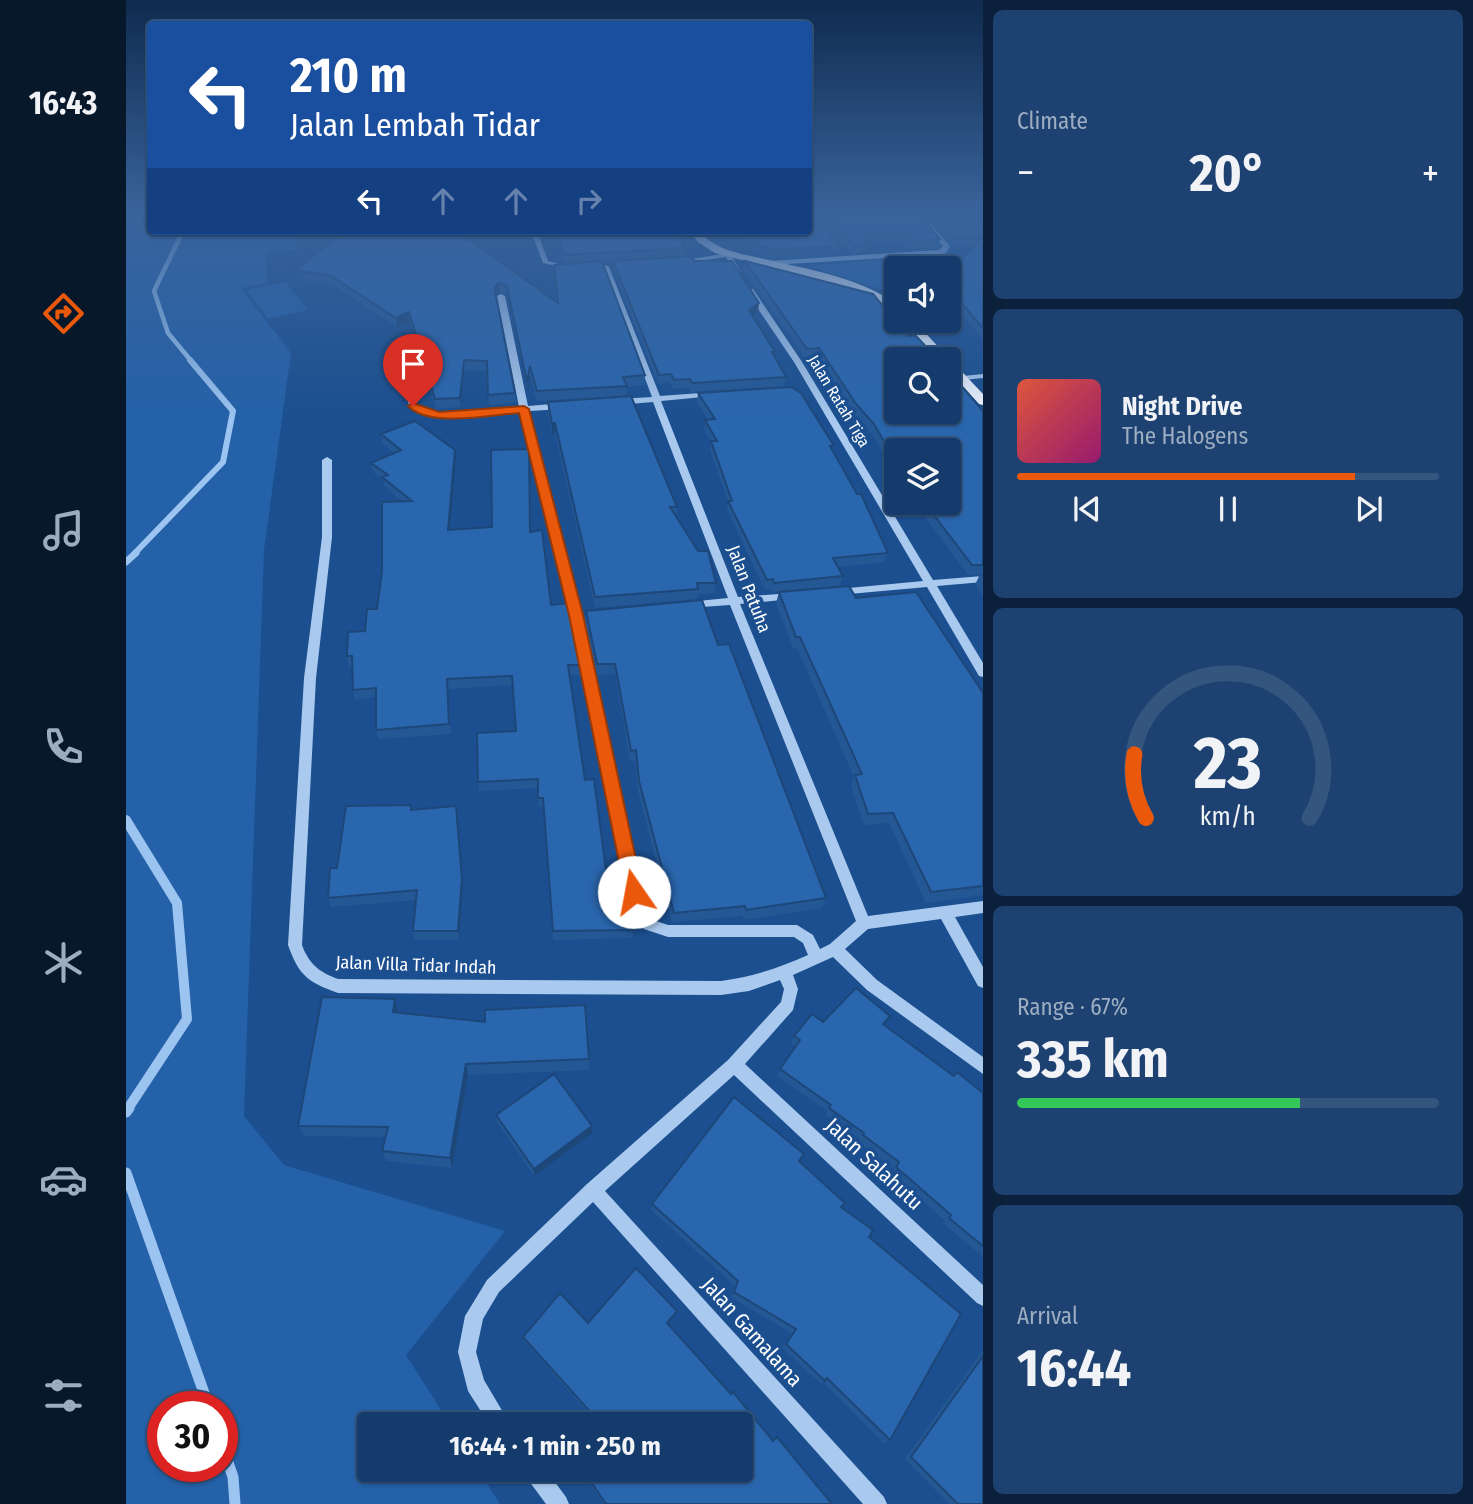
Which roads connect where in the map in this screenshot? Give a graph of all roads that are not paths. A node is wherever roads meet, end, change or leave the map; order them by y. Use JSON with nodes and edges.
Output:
{"nodes":[{"id":1,"x":616,"y":279,"type":"edge"},
{"id":2,"x":743,"y":279,"type":"edge"},
{"id":3,"x":823,"y":279,"type":"edge"},
{"id":4,"x":501,"y":296,"type":"edge"},
{"id":5,"x":884,"y":300,"type":"edge"},
{"id":6,"x":919,"y":333,"type":"edge"},
{"id":7,"x":399,"y":341,"type":"dead end"},
{"id":8,"x":932,"y":347,"type":"edge"},
{"id":9,"x":983,"y":376,"type":"edge"},
{"id":10,"x":963,"y":378,"type":"joint"},
{"id":11,"x":813,"y":389,"type":"junction"},
{"id":12,"x":799,"y":390,"type":"edge"},
{"id":13,"x":731,"y":393,"type":"edge"},
{"id":14,"x":657,"y":398,"type":"junction"},
{"id":15,"x":983,"y":401,"type":"edge"},
{"id":16,"x":604,"y":403,"type":"edge"},
{"id":17,"x":577,"y":405,"type":"edge"},
{"id":18,"x":524,"y":409,"type":"junction"},
{"id":19,"x":327,"y":460,"type":"dead end"},
{"id":20,"x":983,"y":579,"type":"edge"},
{"id":21,"x":930,"y":584,"type":"junction"},
{"id":22,"x":825,"y":593,"type":"edge"},
{"id":23,"x":799,"y":595,"type":"edge"},
{"id":24,"x":734,"y":601,"type":"junction"},
{"id":25,"x":681,"y":606,"type":"edge"},
{"id":26,"x":589,"y":614,"type":"edge"},
{"id":27,"x":576,"y":615,"type":"junction"},
{"id":28,"x":983,"y":673,"type":"edge"},
{"id":29,"x":983,"y":907,"type":"edge"},
{"id":30,"x":945,"y":913,"type":"junction"},
{"id":31,"x":864,"y":923,"type":"junction"},
{"id":32,"x":835,"y":949,"type":"junction"},
{"id":33,"x":816,"y":957,"type":"junction"},
{"id":34,"x":785,"y":972,"type":"junction"},
{"id":35,"x":983,"y":981,"type":"edge"},
{"id":36,"x":734,"y":1065,"type":"junction"},
{"id":37,"x":983,"y":1066,"type":"edge"},
{"id":38,"x":593,"y":1190,"type":"junction"},
{"id":39,"x":983,"y":1297,"type":"edge"},
{"id":40,"x":492,"y":1412,"type":"edge"},
{"id":41,"x":542,"y":1482,"type":"edge"},
{"id":42,"x":559,"y":1504,"type":"edge"},
{"id":43,"x":877,"y":1504,"type":"edge"}],
"edges":[{"from":1,"to":14,"type":"street","name":"Jalan Patuha"},
{"from":2,"to":11,"type":"street","name":"Jalan Ratah Tiga"},
{"from":3,"to":5,"type":"main road"},
{"from":4,"to":18,"type":"street"},
{"from":6,"to":8,"type":"main road"},
{"from":7,"to":18,"type":"street"},
{"from":9,"to":10,"type":"street"},
{"from":10,"to":15,"type":"main road"},
{"from":11,"to":12,"type":"street"},
{"from":11,"to":21,"type":"street","name":"Jalan Ratah Tiga"},
{"from":13,"to":14,"type":"street"},
{"from":14,"to":16,"type":"street"},
{"from":14,"to":24,"type":"street","name":"Jalan Patuha"},
{"from":17,"to":18,"type":"street"},
{"from":18,"to":27,"type":"street"},
{"from":19,"to":34,"type":"street","name":"Jalan Villa Tidar Indah"},
{"from":20,"to":21,"type":"street"},
{"from":21,"to":22,"type":"street"},
{"from":21,"to":28,"type":"street","name":"Jalan Ratah Tiga"},
{"from":23,"to":24,"type":"street"},
{"from":24,"to":25,"type":"street"},
{"from":24,"to":31,"type":"street","name":"Jalan Patuha"},
{"from":26,"to":27,"type":"street"},
{"from":27,"to":33,"type":"street"},
{"from":29,"to":30,"type":"street"},
{"from":30,"to":31,"type":"street"},
{"from":30,"to":35,"type":"street"},
{"from":31,"to":32,"type":"street","name":"Jalan Villa Tidar Indah"},
{"from":32,"to":33,"type":"street","name":"Jalan Villa Tidar Indah"},
{"from":32,"to":37,"type":"street"},
{"from":33,"to":34,"type":"street","name":"Jalan Villa Tidar Indah"},
{"from":34,"to":36,"type":"street"},
{"from":36,"to":38,"type":"street"},
{"from":36,"to":39,"type":"street","name":"Jalan Salahutu"},
{"from":38,"to":40,"type":"street"},
{"from":38,"to":43,"type":"street","name":"Jalan Gamalama"},
{"from":41,"to":42,"type":"street"}]}
